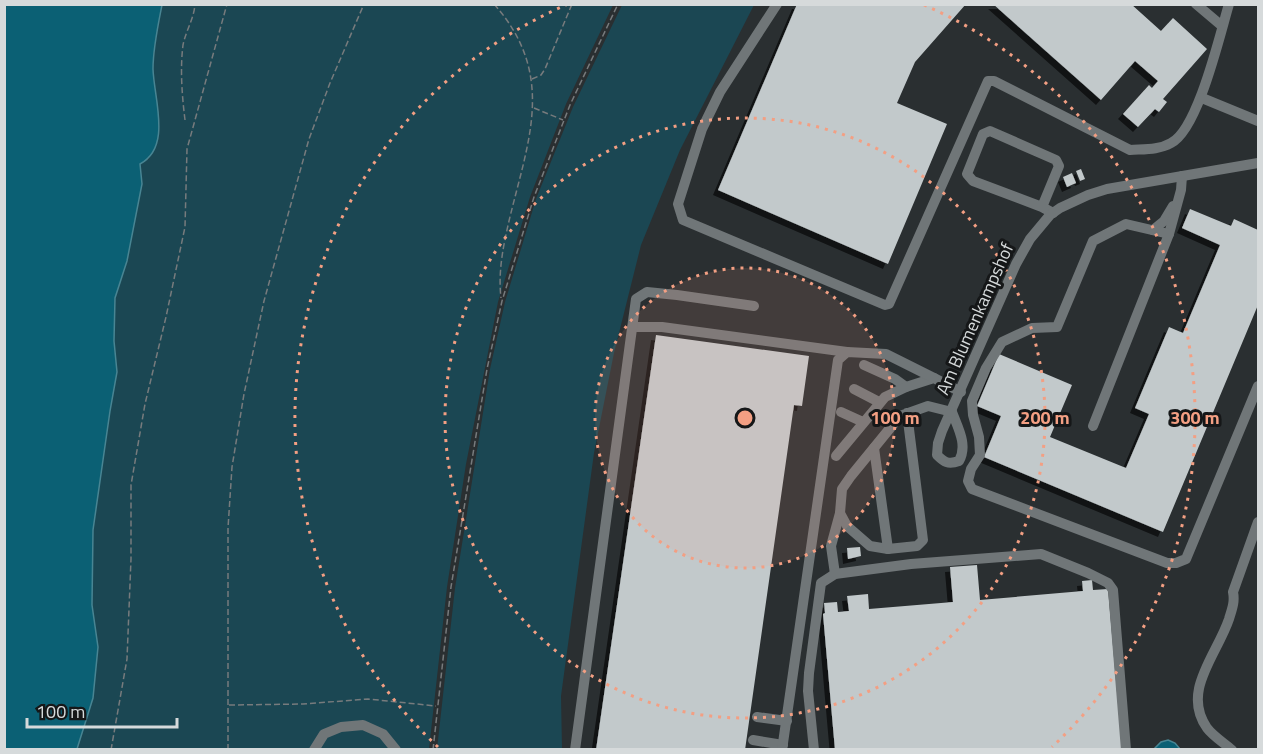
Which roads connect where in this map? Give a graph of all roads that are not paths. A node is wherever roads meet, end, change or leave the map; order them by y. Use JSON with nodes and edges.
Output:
{"nodes":[{"id":1,"x":777,"y":4,"type":"edge"},
{"id":2,"x":1196,"y":4,"type":"edge"},
{"id":3,"x":1229,"y":4,"type":"edge"},
{"id":4,"x":1222,"y":26,"type":"junction"},
{"id":5,"x":1202,"y":98,"type":"junction"},
{"id":6,"x":1258,"y":121,"type":"edge"},
{"id":7,"x":1258,"y":163,"type":"edge"},
{"id":8,"x":1182,"y":176,"type":"junction"},
{"id":9,"x":1177,"y":202,"type":"junction"},
{"id":10,"x":1042,"y":207,"type":"junction"},
{"id":11,"x":1053,"y":213,"type":"junction"},
{"id":12,"x":1154,"y":230,"type":"junction"},
{"id":13,"x":1169,"y":234,"type":"junction"},
{"id":14,"x":754,"y":306,"type":"dead end"},
{"id":15,"x":633,"y":327,"type":"junction"},
{"id":16,"x":847,"y":352,"type":"junction"},
{"id":17,"x":864,"y":365,"type":"dead end"},
{"id":18,"x":934,"y":378,"type":"junction"},
{"id":19,"x":1258,"y":386,"type":"edge"},
{"id":20,"x":906,"y":387,"type":"junction"},
{"id":21,"x":854,"y":389,"type":"dead end"},
{"id":22,"x":961,"y":392,"type":"junction"},
{"id":23,"x":879,"y":402,"type":"junction"},
{"id":24,"x":841,"y":412,"type":"dead end"},
{"id":25,"x":952,"y":412,"type":"junction"},
{"id":26,"x":907,"y":413,"type":"junction"},
{"id":27,"x":863,"y":422,"type":"junction"},
{"id":28,"x":1093,"y":426,"type":"dead end"},
{"id":29,"x":874,"y":448,"type":"junction"},
{"id":30,"x":836,"y":456,"type":"dead end"},
{"id":31,"x":840,"y":513,"type":"junction"},
{"id":32,"x":1258,"y":522,"type":"edge"},
{"id":33,"x":888,"y":549,"type":"junction"},
{"id":34,"x":835,"y":574,"type":"junction"},
{"id":35,"x":757,"y":717,"type":"dead end"},
{"id":36,"x":787,"y":721,"type":"junction"},
{"id":37,"x":753,"y":740,"type":"dead end"},
{"id":38,"x":783,"y":747,"type":"edge"},
{"id":39,"x":314,"y":750,"type":"edge"},
{"id":40,"x":396,"y":750,"type":"edge"},
{"id":41,"x":575,"y":750,"type":"edge"},
{"id":42,"x":814,"y":750,"type":"edge"},
{"id":43,"x":1126,"y":750,"type":"edge"},
{"id":44,"x":1232,"y":750,"type":"edge"}],
"edges":[{"from":1,"to":5,"type":"street"},
{"from":2,"to":4,"type":"street"},
{"from":3,"to":4,"type":"street"},
{"from":4,"to":5,"type":"street"},
{"from":5,"to":6,"type":"street"},
{"from":7,"to":8,"type":"street","name":"Am Blumenkampshof"},
{"from":8,"to":9,"type":"street"},
{"from":8,"to":11,"type":"street","name":"Am Blumenkampshof"},
{"from":9,"to":12,"type":"street"},
{"from":9,"to":13,"type":"street"},
{"from":10,"to":10,"type":"street"},
{"from":10,"to":11,"type":"street"},
{"from":11,"to":22,"type":"street","name":"Am Blumenkampshof"},
{"from":12,"to":13,"type":"street"},
{"from":12,"to":19,"type":"street"},
{"from":13,"to":28,"type":"street"},
{"from":14,"to":15,"type":"street"},
{"from":15,"to":16,"type":"street"},
{"from":15,"to":41,"type":"street"},
{"from":16,"to":18,"type":"street"},
{"from":16,"to":36,"type":"street"},
{"from":17,"to":20,"type":"street"},
{"from":18,"to":20,"type":"street"},
{"from":18,"to":22,"type":"street"},
{"from":20,"to":23,"type":"street"},
{"from":21,"to":23,"type":"street"},
{"from":22,"to":25,"type":"street","name":"Am Blumenkampshof"},
{"from":23,"to":27,"type":"street"},
{"from":24,"to":27,"type":"street"},
{"from":25,"to":25,"type":"street","name":"Am Blumenkampshof"},
{"from":25,"to":26,"type":"street"},
{"from":26,"to":29,"type":"street"},
{"from":26,"to":33,"type":"street"},
{"from":27,"to":30,"type":"street"},
{"from":29,"to":31,"type":"street"},
{"from":29,"to":33,"type":"street"},
{"from":31,"to":33,"type":"street"},
{"from":31,"to":34,"type":"street"},
{"from":32,"to":44,"type":"street"},
{"from":34,"to":42,"type":"street"},
{"from":34,"to":43,"type":"street"},
{"from":35,"to":36,"type":"street"},
{"from":36,"to":38,"type":"street"},
{"from":37,"to":38,"type":"street"},
{"from":39,"to":40,"type":"street"}]}
